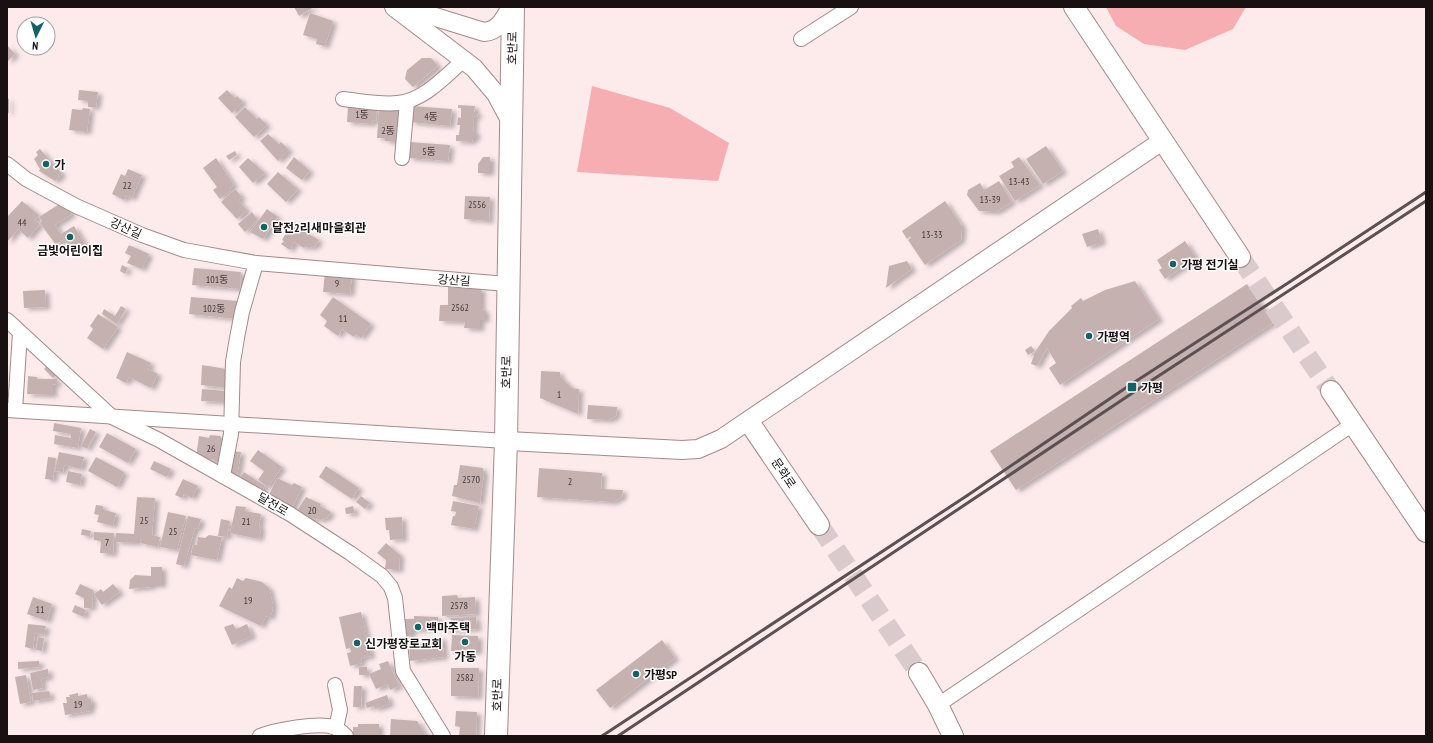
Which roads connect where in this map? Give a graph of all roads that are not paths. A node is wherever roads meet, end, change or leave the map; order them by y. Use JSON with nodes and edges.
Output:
{"nodes":[{"id":1,"x":394,"y":7,"type":"edge"},
{"id":2,"x":403,"y":7,"type":"edge"},
{"id":3,"x":512,"y":7,"type":"edge"},
{"id":4,"x":851,"y":7,"type":"edge"},
{"id":5,"x":1074,"y":7,"type":"edge"},
{"id":6,"x":801,"y":39,"type":"dead end"},
{"id":7,"x":464,"y":60,"type":"junction"},
{"id":8,"x":343,"y":99,"type":"dead end"},
{"id":9,"x":407,"y":102,"type":"junction"},
{"id":10,"x":511,"y":122,"type":"junction"},
{"id":11,"x":1162,"y":141,"type":"junction"},
{"id":12,"x":402,"y":158,"type":"dead end"},
{"id":13,"x":7,"y":164,"type":"edge"},
{"id":14,"x":1240,"y":257,"type":"tunnel mouth"},
{"id":15,"x":256,"y":263,"type":"junction"},
{"id":16,"x":507,"y":284,"type":"junction"},
{"id":17,"x":7,"y":320,"type":"edge"},
{"id":18,"x":20,"y":334,"type":"junction"},
{"id":19,"x":1331,"y":391,"type":"tunnel mouth"},
{"id":20,"x":11,"y":410,"type":"edge"},
{"id":21,"x":112,"y":417,"type":"junction"},
{"id":22,"x":749,"y":422,"type":"junction"},
{"id":23,"x":232,"y":424,"type":"junction"},
{"id":24,"x":1353,"y":424,"type":"junction"},
{"id":25,"x":506,"y":441,"type":"junction"},
{"id":26,"x":223,"y":476,"type":"junction"},
{"id":27,"x":819,"y":525,"type":"tunnel mouth"},
{"id":28,"x":1426,"y":532,"type":"edge"},
{"id":29,"x":919,"y":673,"type":"tunnel mouth"},
{"id":30,"x":335,"y":685,"type":"dead end"},
{"id":31,"x":938,"y":705,"type":"junction"},
{"id":32,"x":341,"y":732,"type":"edge"},
{"id":33,"x":260,"y":736,"type":"edge"},
{"id":34,"x":443,"y":736,"type":"edge"},
{"id":35,"x":496,"y":736,"type":"edge"},
{"id":36,"x":953,"y":736,"type":"edge"}],
"edges":[{"from":1,"to":7,"type":"street"},
{"from":2,"to":3,"type":"street"},
{"from":3,"to":10,"type":"main road","name":"호반로"},
{"from":4,"to":6,"type":"street"},
{"from":5,"to":11,"type":"main road"},
{"from":7,"to":9,"type":"street"},
{"from":7,"to":10,"type":"street"},
{"from":8,"to":9,"type":"street"},
{"from":9,"to":12,"type":"street"},
{"from":10,"to":16,"type":"main road","name":"호반로"},
{"from":11,"to":14,"type":"main road"},
{"from":11,"to":22,"type":"street"},
{"from":13,"to":15,"type":"street","name":"강산길"},
{"from":15,"to":16,"type":"street","name":"강산길"},
{"from":15,"to":23,"type":"street"},
{"from":16,"to":25,"type":"main road","name":"호반로"},
{"from":17,"to":18,"type":"street","name":"달전로"},
{"from":18,"to":20,"type":"street"},
{"from":18,"to":21,"type":"street","name":"달전로"},
{"from":19,"to":24,"type":"main road"},
{"from":20,"to":21,"type":"street"},
{"from":21,"to":23,"type":"street"},
{"from":21,"to":26,"type":"street","name":"달전로"},
{"from":22,"to":25,"type":"street"},
{"from":22,"to":27,"type":"main road","name":"문화로"},
{"from":23,"to":25,"type":"street"},
{"from":23,"to":26,"type":"street"},
{"from":24,"to":28,"type":"main road"},
{"from":24,"to":31,"type":"street"},
{"from":25,"to":35,"type":"main road","name":"호반로"},
{"from":26,"to":34,"type":"street","name":"달전로"},
{"from":29,"to":31,"type":"main road"},
{"from":30,"to":32,"type":"street"},
{"from":31,"to":36,"type":"main road"},
{"from":32,"to":33,"type":"street"}]}
